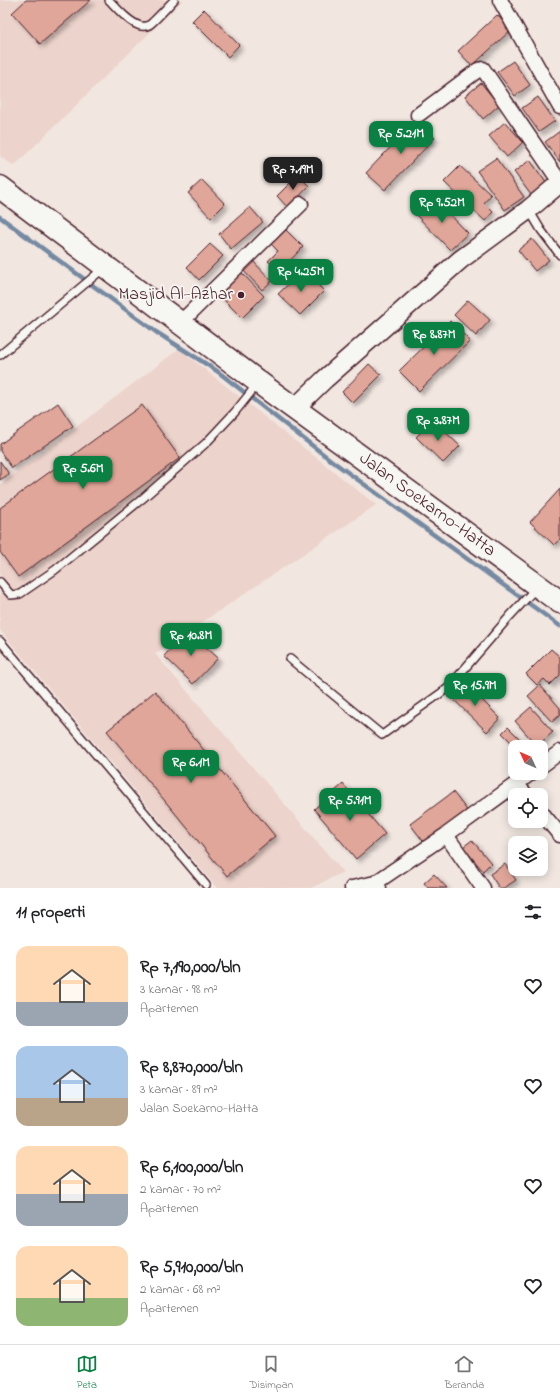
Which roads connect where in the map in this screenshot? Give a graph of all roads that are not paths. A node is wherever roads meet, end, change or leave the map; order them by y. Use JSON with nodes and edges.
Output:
{"nodes":[{"id":1,"x":109,"y":0,"type":"edge"},
{"id":2,"x":174,"y":0,"type":"edge"},
{"id":3,"x":500,"y":0,"type":"edge"},
{"id":4,"x":560,"y":107,"type":"edge"},
{"id":5,"x":418,"y":115,"type":"dead end"},
{"id":6,"x":560,"y":182,"type":"edge"},
{"id":7,"x":0,"y":187,"type":"edge"},
{"id":8,"x":301,"y":204,"type":"dead end"},
{"id":9,"x":528,"y":210,"type":"junction"},
{"id":10,"x":560,"y":255,"type":"edge"},
{"id":11,"x":103,"y":269,"type":"junction"},
{"id":12,"x":180,"y":323,"type":"junction"},
{"id":13,"x":0,"y":355,"type":"edge"},
{"id":14,"x":254,"y":386,"type":"junction"},
{"id":15,"x":295,"y":408,"type":"junction"},
{"id":16,"x":0,"y":582,"type":"edge"},
{"id":17,"x":534,"y":590,"type":"junction"},
{"id":18,"x":560,"y":602,"type":"edge"},
{"id":19,"x":0,"y":641,"type":"edge"},
{"id":20,"x":290,"y":659,"type":"dead end"},
{"id":21,"x":560,"y":752,"type":"edge"},
{"id":22,"x":548,"y":761,"type":"edge"},
{"id":23,"x":521,"y":780,"type":"edge"},
{"id":24,"x":516,"y":784,"type":"junction"},
{"id":25,"x":520,"y":788,"type":"edge"},
{"id":26,"x":548,"y":820,"type":"edge"},
{"id":27,"x":446,"y":835,"type":"junction"},
{"id":28,"x":560,"y":835,"type":"edge"},
{"id":29,"x":206,"y":885,"type":"dead end"},
{"id":30,"x":377,"y":885,"type":"edge"},
{"id":31,"x":352,"y":888,"type":"edge"},
{"id":32,"x":483,"y":888,"type":"edge"}],
"edges":[{"from":1,"to":2,"type":"lane"},
{"from":3,"to":4,"type":"street"},
{"from":5,"to":6,"type":"street"},
{"from":6,"to":9,"type":"street"},
{"from":7,"to":11,"type":"main road","name":"Jalan Soekarno-Hatta"},
{"from":8,"to":12,"type":"street"},
{"from":9,"to":10,"type":"lane"},
{"from":9,"to":15,"type":"street"},
{"from":11,"to":12,"type":"main road","name":"Jalan Soekarno-Hatta"},
{"from":11,"to":13,"type":"lane"},
{"from":12,"to":14,"type":"main road","name":"Jalan Soekarno-Hatta"},
{"from":14,"to":15,"type":"main road","name":"Jalan Soekarno-Hatta"},
{"from":14,"to":16,"type":"lane"},
{"from":15,"to":17,"type":"main road","name":"Jalan Soekarno-Hatta"},
{"from":17,"to":18,"type":"main road","name":"Jalan Soekarno-Hatta"},
{"from":17,"to":20,"type":"lane"},
{"from":19,"to":29,"type":"lane"},
{"from":21,"to":22,"type":"street"},
{"from":23,"to":24,"type":"street"},
{"from":24,"to":25,"type":"street"},
{"from":24,"to":27,"type":"street"},
{"from":26,"to":28,"type":"street"},
{"from":27,"to":30,"type":"street"},
{"from":27,"to":32,"type":"street"},
{"from":30,"to":31,"type":"street"}]}
